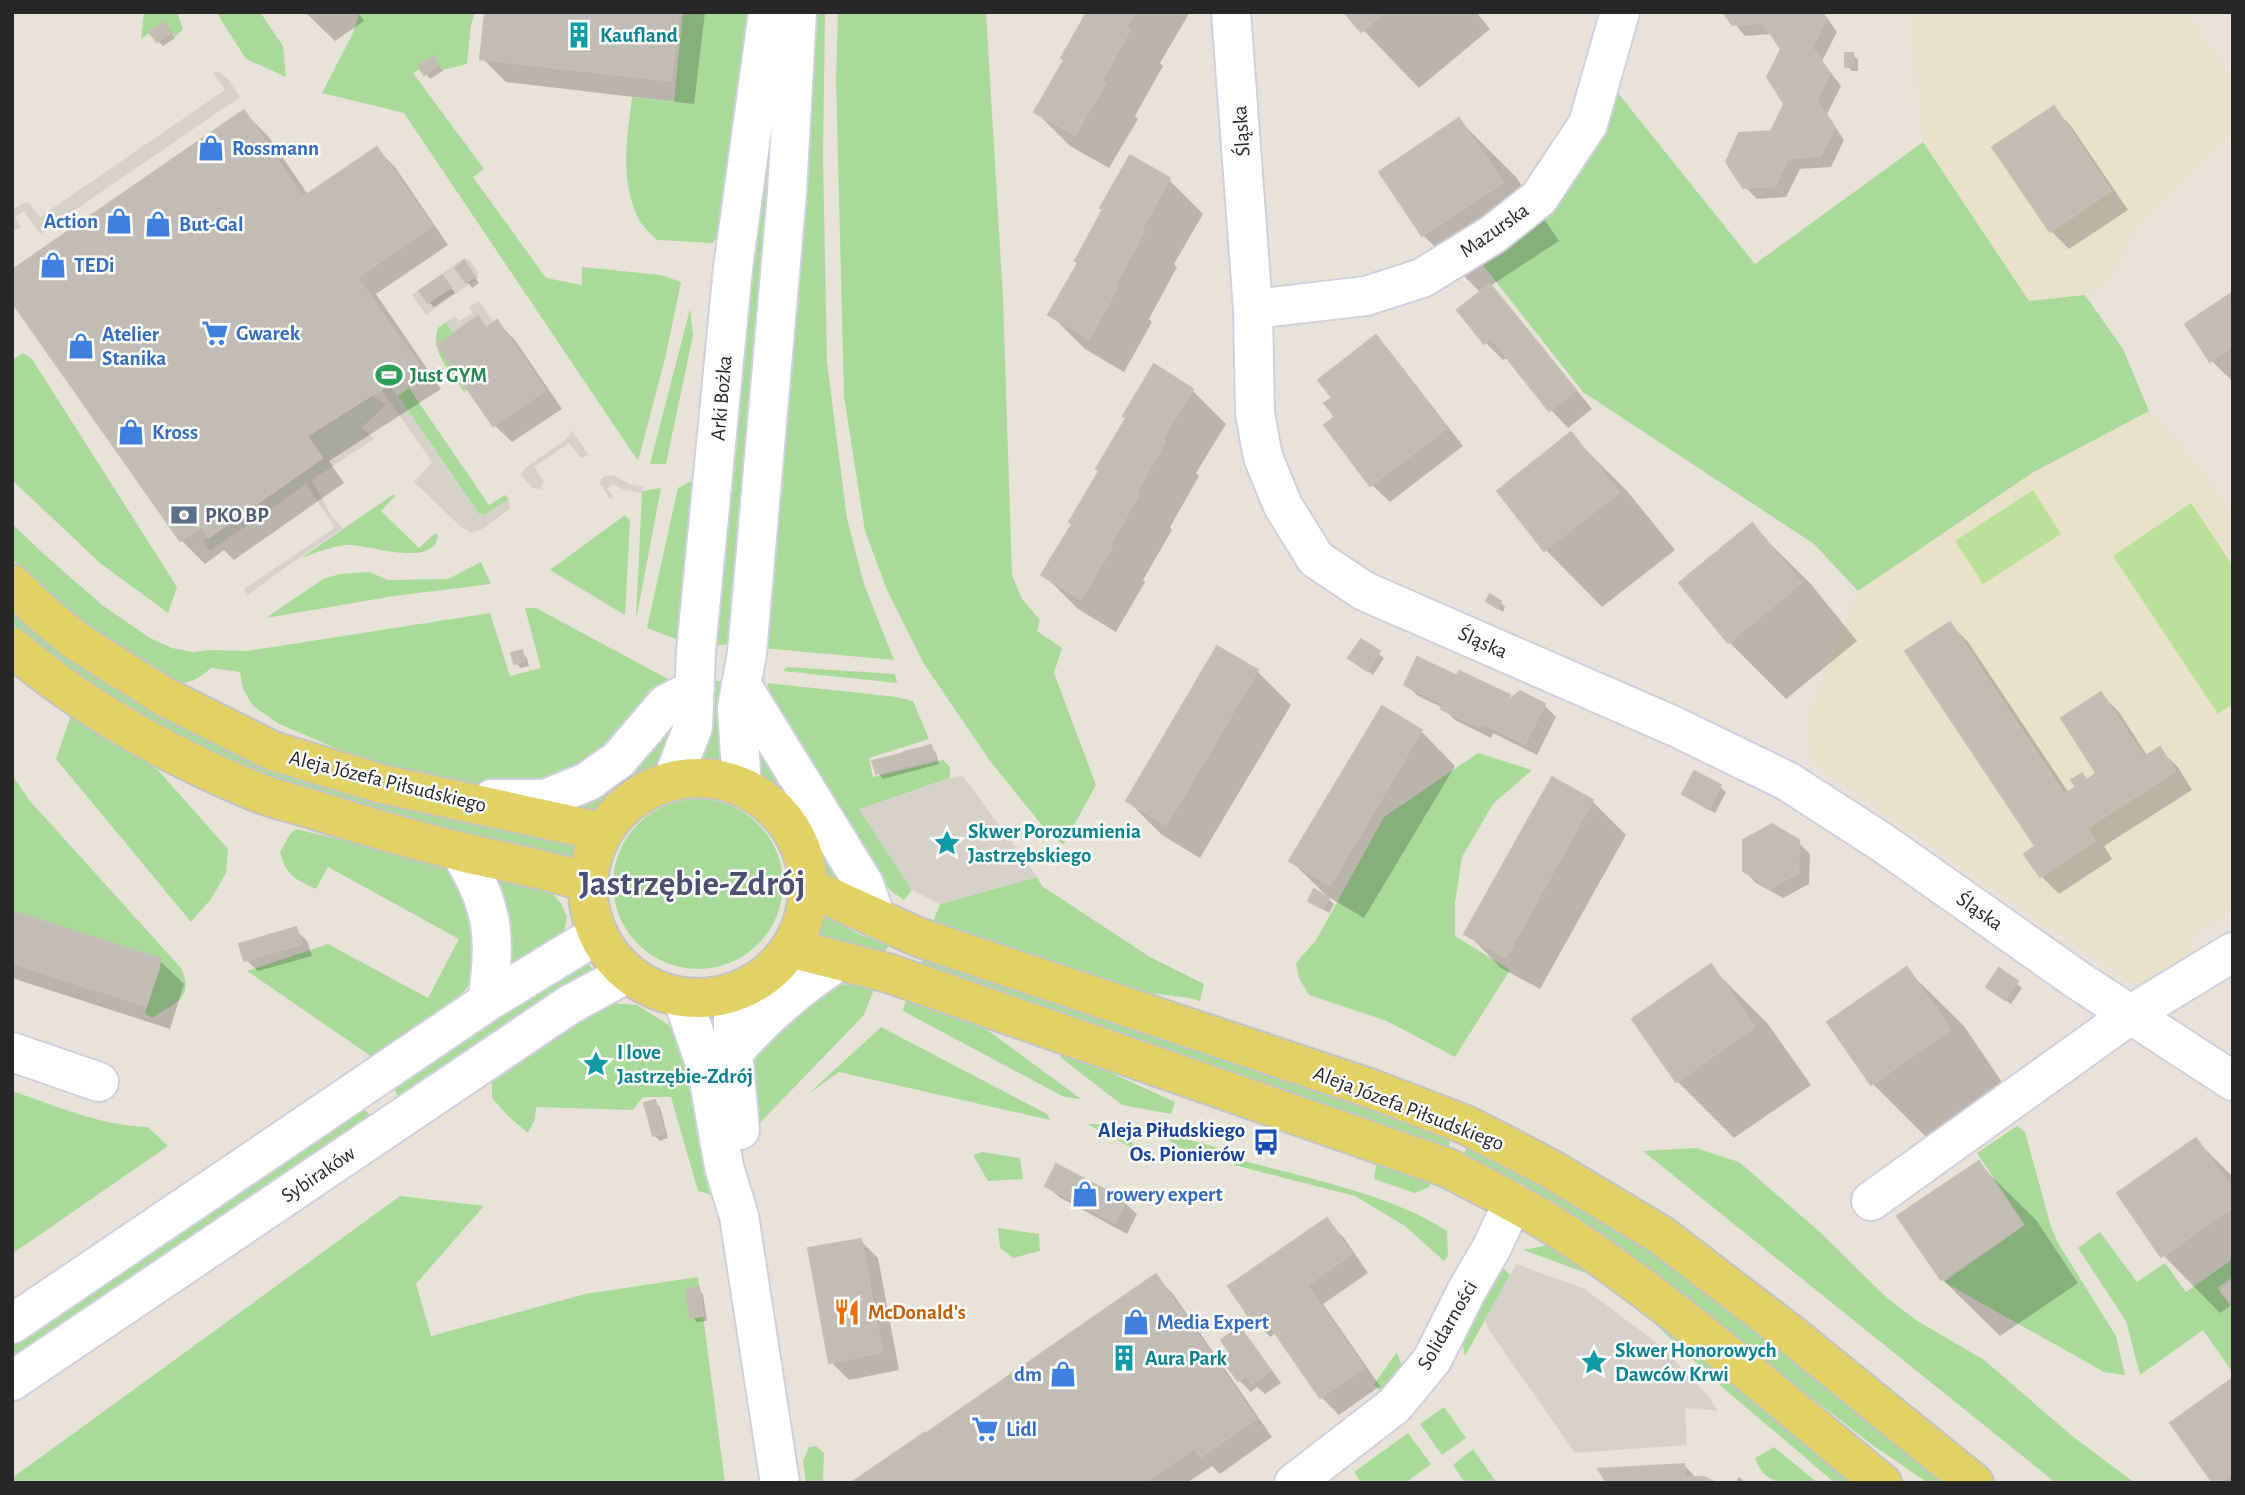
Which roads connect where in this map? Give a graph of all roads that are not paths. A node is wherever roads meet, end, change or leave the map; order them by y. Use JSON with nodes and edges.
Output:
{"nodes":[{"id":1,"x":768,"y":12,"type":"edge"},
{"id":2,"x":797,"y":12,"type":"edge"},
{"id":3,"x":1231,"y":12,"type":"edge"},
{"id":4,"x":1620,"y":12,"type":"edge"},
{"id":5,"x":1253,"y":310,"type":"junction"},
{"id":6,"x":12,"y":584,"type":"edge"},
{"id":7,"x":12,"y":647,"type":"edge"},
{"id":8,"x":741,"y":684,"type":"junction"},
{"id":9,"x":695,"y":689,"type":"junction"},
{"id":10,"x":672,"y":781,"type":"junction"},
{"id":11,"x":742,"y":787,"type":"junction"},
{"id":12,"x":423,"y":793,"type":"junction"},
{"id":13,"x":603,"y":832,"type":"junction"},
{"id":14,"x":459,"y":851,"type":"junction"},
{"id":15,"x":588,"y":883,"type":"junction"},
{"id":16,"x":808,"y":887,"type":"junction"},
{"id":17,"x":876,"y":918,"type":"junction"},
{"id":18,"x":598,"y":934,"type":"junction"},
{"id":19,"x":790,"y":948,"type":"junction"},
{"id":20,"x":2233,"y":952,"type":"edge"},
{"id":21,"x":839,"y":961,"type":"junction"},
{"id":22,"x":628,"y":973,"type":"junction"},
{"id":23,"x":733,"y":992,"type":"junction"},
{"id":24,"x":682,"y":997,"type":"junction"},
{"id":25,"x":487,"y":1002,"type":"junction"},
{"id":26,"x":2130,"y":1015,"type":"junction"},
{"id":27,"x":12,"y":1052,"type":"edge"},
{"id":28,"x":733,"y":1053,"type":"junction"},
{"id":29,"x":2233,"y":1081,"type":"edge"},
{"id":30,"x":99,"y":1082,"type":"dead end"},
{"id":31,"x":1871,"y":1201,"type":"dead end"},
{"id":32,"x":1513,"y":1202,"type":"junction"},
{"id":33,"x":739,"y":1216,"type":"junction"},
{"id":34,"x":12,"y":1324,"type":"edge"},
{"id":35,"x":12,"y":1381,"type":"edge"},
{"id":36,"x":780,"y":1483,"type":"edge"},
{"id":37,"x":1294,"y":1483,"type":"edge"},
{"id":38,"x":1882,"y":1483,"type":"edge"},
{"id":39,"x":1974,"y":1483,"type":"edge"}],
"edges":[{"from":1,"to":9,"type":"street","name":"Arki Bożka"},
{"from":2,"to":8,"type":"street"},
{"from":3,"to":5,"type":"street","name":"Śląska"},
{"from":4,"to":5,"type":"street","name":"Mazurska"},
{"from":5,"to":26,"type":"street","name":"Śląska"},
{"from":6,"to":12,"type":"main road","name":"Aleja Józefa Piłsudskiego"},
{"from":7,"to":14,"type":"main road","name":"Aleja Józefa Piłsudskiego"},
{"from":8,"to":11,"type":"street"},
{"from":8,"to":17,"type":"street"},
{"from":9,"to":10,"type":"street","name":"Arki Bożka"},
{"from":9,"to":12,"type":"street"},
{"from":10,"to":11,"type":"main road"},
{"from":10,"to":13,"type":"main road"},
{"from":11,"to":16,"type":"main road"},
{"from":12,"to":13,"type":"main road","name":"Aleja Józefa Piłsudskiego"},
{"from":13,"to":15,"type":"main road"},
{"from":14,"to":15,"type":"main road","name":"Aleja Józefa Piłsudskiego"},
{"from":14,"to":25,"type":"street"},
{"from":15,"to":18,"type":"main road"},
{"from":16,"to":17,"type":"main road","name":"Aleja Józefa Piłsudskiego"},
{"from":16,"to":19,"type":"main road"},
{"from":17,"to":39,"type":"main road","name":"Aleja Józefa Piłsudskiego"},
{"from":18,"to":22,"type":"main road"},
{"from":18,"to":25,"type":"street"},
{"from":19,"to":21,"type":"main road","name":"Aleja Józefa Piłsudskiego"},
{"from":19,"to":23,"type":"main road"},
{"from":20,"to":26,"type":"street"},
{"from":21,"to":28,"type":"street"},
{"from":21,"to":32,"type":"main road","name":"Aleja Józefa Piłsudskiego"},
{"from":22,"to":24,"type":"main road"},
{"from":22,"to":35,"type":"street","name":"Sybiraków"},
{"from":23,"to":24,"type":"main road"},
{"from":23,"to":28,"type":"street"},
{"from":24,"to":33,"type":"street"},
{"from":25,"to":34,"type":"street"},
{"from":26,"to":29,"type":"street","name":"Śląska"},
{"from":26,"to":31,"type":"street"},
{"from":27,"to":30,"type":"street"},
{"from":28,"to":33,"type":"street"},
{"from":32,"to":37,"type":"street","name":"Solidarności"},
{"from":32,"to":38,"type":"main road","name":"Aleja Józefa Piłsudskiego"},
{"from":33,"to":36,"type":"street"}]}
